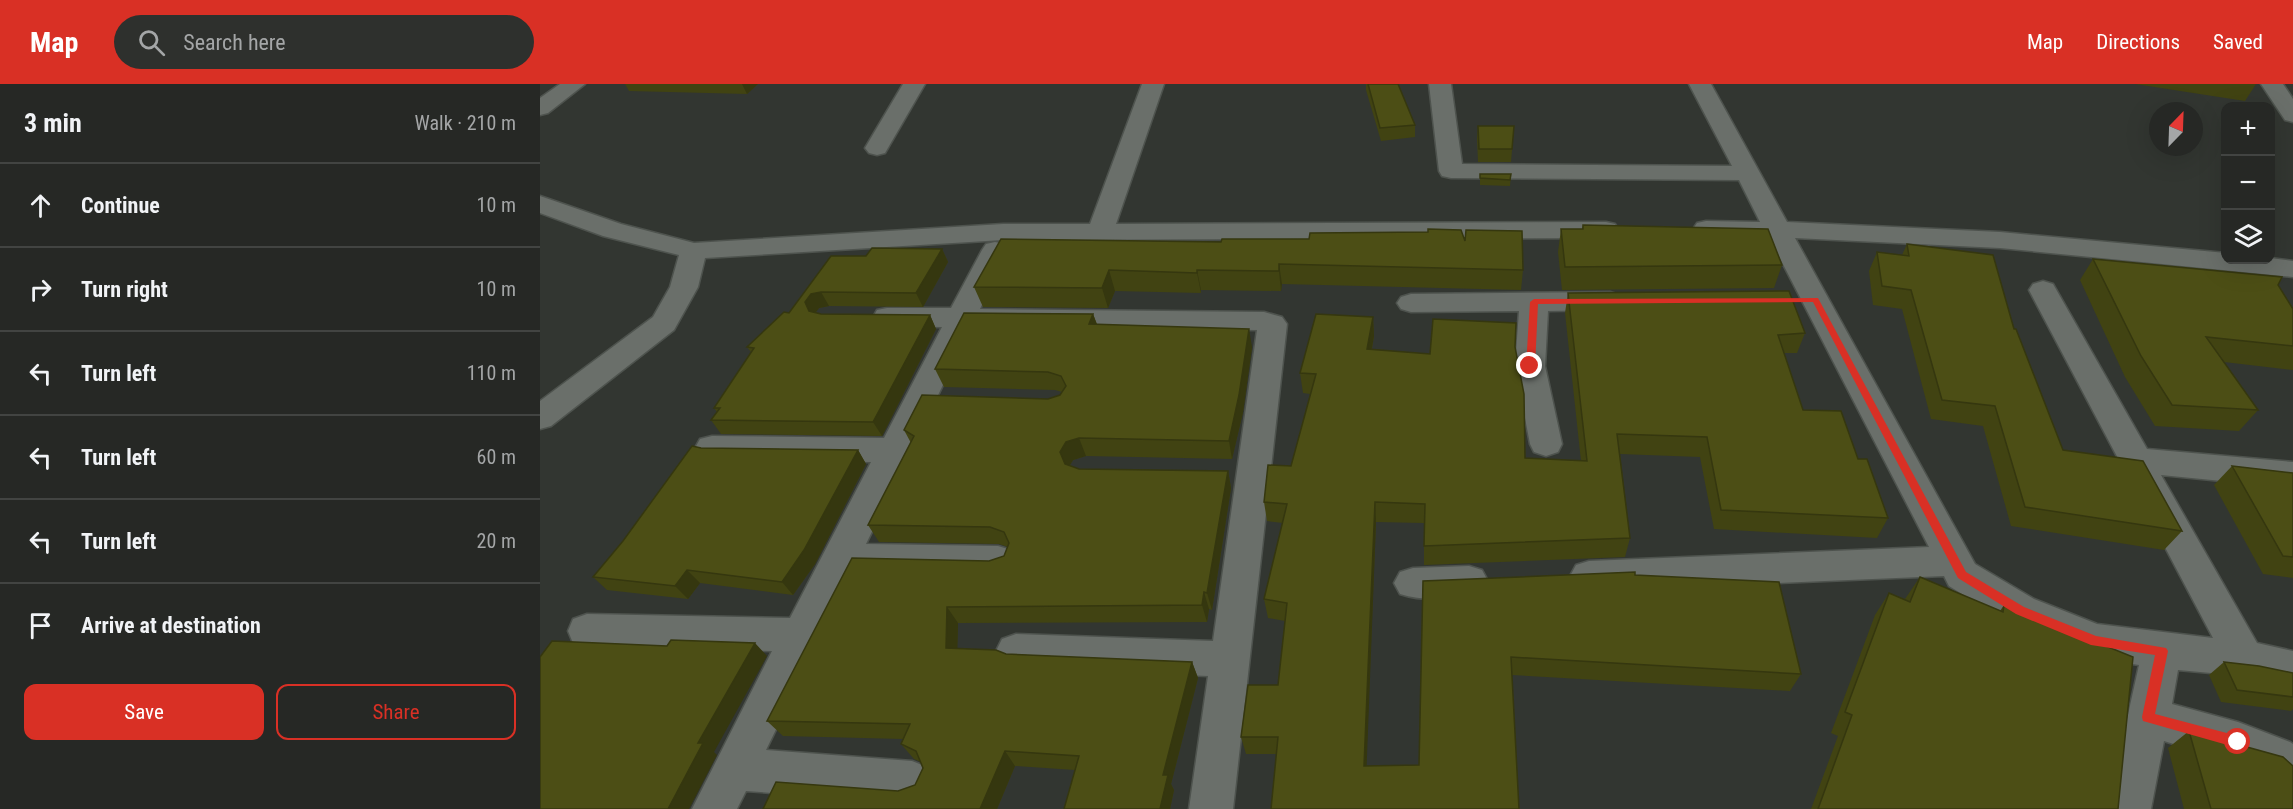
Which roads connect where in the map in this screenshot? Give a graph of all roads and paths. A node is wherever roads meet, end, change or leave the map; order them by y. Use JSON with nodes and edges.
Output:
{"nodes":[{"id":1,"x":574,"y":84,"type":"edge"},
{"id":2,"x":914,"y":84,"type":"edge"},
{"id":3,"x":1153,"y":84,"type":"edge"},
{"id":4,"x":1440,"y":84,"type":"edge"},
{"id":5,"x":1464,"y":84,"type":"edge"},
{"id":6,"x":1700,"y":84,"type":"edge"},
{"id":7,"x":2293,"y":86,"type":"edge"},
{"id":8,"x":540,"y":108,"type":"edge"},
{"id":9,"x":2293,"y":115,"type":"edge"},
{"id":10,"x":877,"y":148,"type":"dead end"},
{"id":11,"x":1748,"y":173,"type":"junction"},
{"id":12,"x":540,"y":204,"type":"edge"},
{"id":13,"x":1680,"y":229,"type":"edge"},
{"id":14,"x":1777,"y":229,"type":"junction"},
{"id":15,"x":1633,"y":230,"type":"edge"},
{"id":16,"x":1003,"y":232,"type":"junction"},
{"id":17,"x":1100,"y":232,"type":"junction"},
{"id":18,"x":694,"y":251,"type":"junction"},
{"id":19,"x":2293,"y":269,"type":"edge"},
{"id":20,"x":2043,"y":291,"type":"dead end"},
{"id":21,"x":1815,"y":299,"type":"junction"},
{"id":22,"x":1780,"y":300,"type":"edge"},
{"id":23,"x":1640,"y":301,"type":"edge"},
{"id":24,"x":1534,"y":302,"type":"junction"},
{"id":25,"x":1411,"y":303,"type":"dead end"},
{"id":26,"x":862,"y":317,"type":"edge"},
{"id":27,"x":962,"y":317,"type":"junction"},
{"id":28,"x":540,"y":418,"type":"edge"},
{"id":29,"x":1546,"y":444,"type":"dead end"},
{"id":30,"x":712,"y":448,"type":"edge"},
{"id":31,"x":896,"y":450,"type":"junction"},
{"id":32,"x":2137,"y":460,"type":"junction"},
{"id":33,"x":1217,"y":473,"type":"edge"},
{"id":34,"x":1253,"y":474,"type":"junction"},
{"id":35,"x":2293,"y":475,"type":"edge"},
{"id":36,"x":841,"y":558,"type":"junction"},
{"id":37,"x":998,"y":561,"type":"edge"},
{"id":38,"x":1954,"y":561,"type":"junction"},
{"id":39,"x":1555,"y":577,"type":"edge"},
{"id":40,"x":1508,"y":579,"type":"edge"},
{"id":41,"x":1413,"y":583,"type":"dead end"},
{"id":42,"x":587,"y":631,"type":"dead end"},
{"id":43,"x":802,"y":635,"type":"junction"},
{"id":44,"x":1016,"y":651,"type":"dead end"},
{"id":45,"x":2162,"y":651,"type":"junction"},
{"id":46,"x":2244,"y":658,"type":"junction"},
{"id":47,"x":1230,"y":659,"type":"junction"},
{"id":48,"x":2293,"y":669,"type":"edge"},
{"id":49,"x":2148,"y":717,"type":"junction"},
{"id":50,"x":734,"y":769,"type":"junction"},
{"id":51,"x":2293,"y":774,"type":"edge"},
{"id":52,"x":912,"y":782,"type":"dead end"},
{"id":53,"x":714,"y":809,"type":"edge"},
{"id":54,"x":1211,"y":809,"type":"edge"},
{"id":55,"x":2129,"y":809,"type":"edge"}],
"edges":[{"from":1,"to":8,"type":"street"},
{"from":2,"to":10,"type":"street"},
{"from":3,"to":17,"type":"street"},
{"from":4,"to":5,"type":"street"},
{"from":4,"to":11,"type":"street"},
{"from":6,"to":11,"type":"street"},
{"from":7,"to":9,"type":"street"},
{"from":11,"to":14,"type":"street"},
{"from":12,"to":18,"type":"street"},
{"from":13,"to":14,"type":"street"},
{"from":14,"to":19,"type":"street"},
{"from":14,"to":21,"type":"street"},
{"from":15,"to":17,"type":"street"},
{"from":16,"to":17,"type":"street"},
{"from":16,"to":18,"type":"street"},
{"from":16,"to":27,"type":"street"},
{"from":18,"to":28,"type":"street"},
{"from":20,"to":32,"type":"street"},
{"from":21,"to":22,"type":"street"},
{"from":21,"to":38,"type":"street"},
{"from":23,"to":24,"type":"street"},
{"from":24,"to":25,"type":"street"},
{"from":24,"to":29,"type":"street"},
{"from":26,"to":27,"type":"street"},
{"from":27,"to":31,"type":"street"},
{"from":27,"to":34,"type":"street"},
{"from":30,"to":31,"type":"street"},
{"from":31,"to":36,"type":"street"},
{"from":32,"to":35,"type":"street"},
{"from":32,"to":46,"type":"street"},
{"from":33,"to":34,"type":"street"},
{"from":34,"to":47,"type":"street"},
{"from":36,"to":37,"type":"street"},
{"from":36,"to":43,"type":"street"},
{"from":38,"to":39,"type":"street"},
{"from":38,"to":45,"type":"street"},
{"from":40,"to":41,"type":"street"},
{"from":42,"to":43,"type":"street"},
{"from":43,"to":50,"type":"street"},
{"from":44,"to":47,"type":"street"},
{"from":45,"to":46,"type":"street"},
{"from":45,"to":49,"type":"street"},
{"from":46,"to":48,"type":"street"},
{"from":47,"to":54,"type":"street"},
{"from":49,"to":51,"type":"street"},
{"from":49,"to":55,"type":"street"},
{"from":50,"to":52,"type":"street"},
{"from":50,"to":53,"type":"street"}]}
